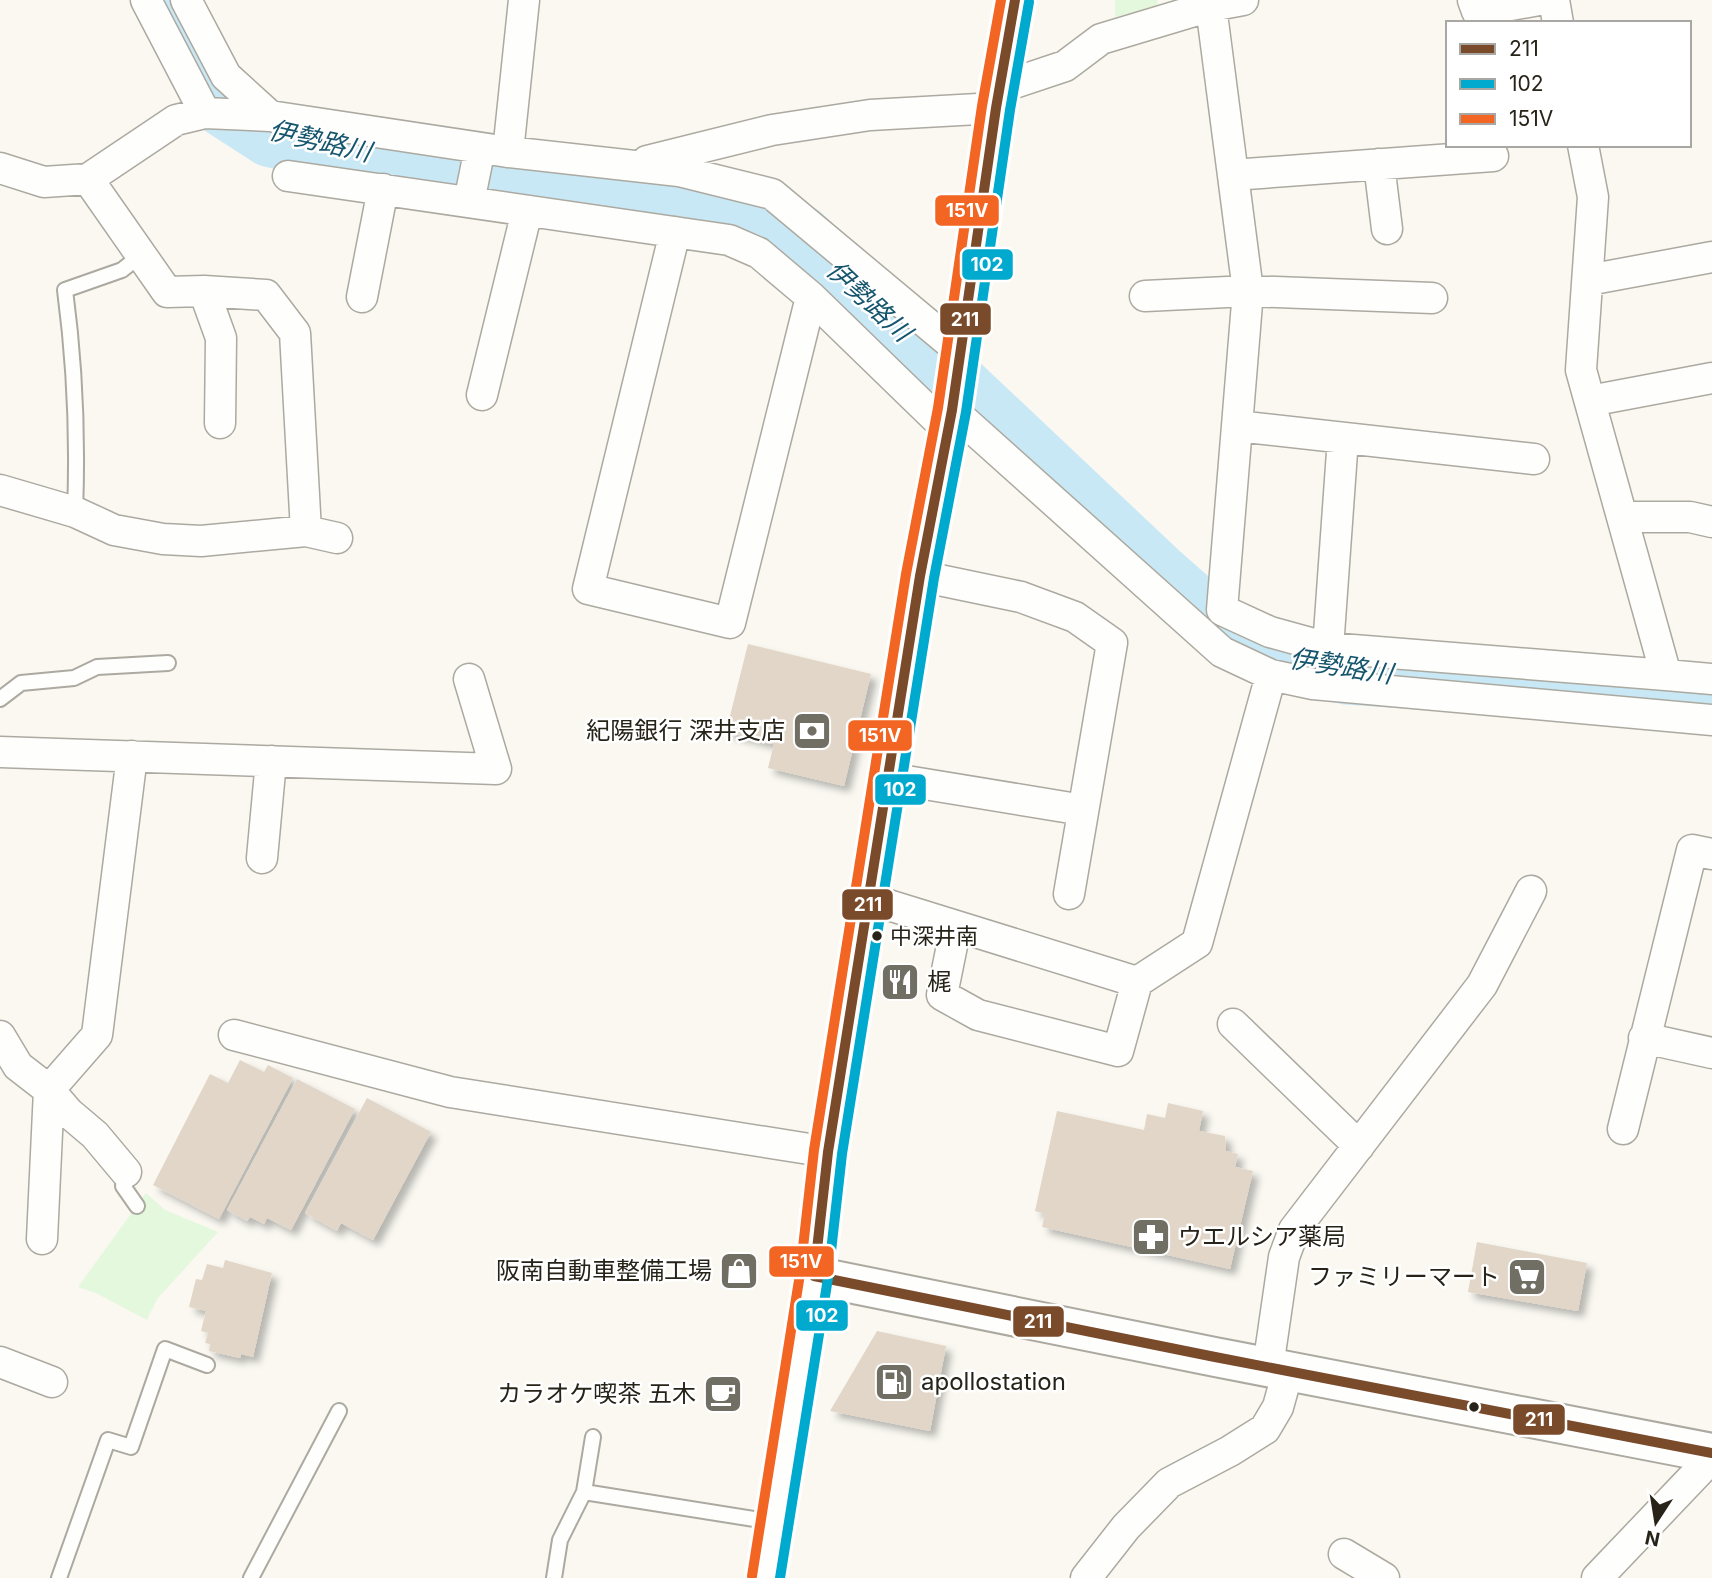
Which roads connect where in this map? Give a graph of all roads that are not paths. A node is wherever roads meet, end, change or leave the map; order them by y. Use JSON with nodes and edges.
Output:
{"nodes":[{"id":1,"x":146,"y":0,"type":"edge"},
{"id":2,"x":186,"y":0,"type":"edge"},
{"id":3,"x":524,"y":0,"type":"edge"},
{"id":4,"x":1015,"y":0,"type":"edge"},
{"id":5,"x":1243,"y":0,"type":"edge"},
{"id":6,"x":1473,"y":0,"type":"edge"},
{"id":7,"x":1539,"y":0,"type":"edge"},
{"id":8,"x":1554,"y":0,"type":"edge"},
{"id":9,"x":1211,"y":6,"type":"junction"},
{"id":10,"x":1558,"y":21,"type":"edge"},
{"id":11,"x":997,"y":98,"type":"junction"},
{"id":12,"x":206,"y":113,"type":"junction"},
{"id":13,"x":268,"y":116,"type":"junction"},
{"id":14,"x":1583,"y":147,"type":"edge"},
{"id":15,"x":494,"y":150,"type":"junction"},
{"id":16,"x":1493,"y":156,"type":"dead end"},
{"id":17,"x":1379,"y":164,"type":"junction"},
{"id":18,"x":630,"y":166,"type":"junction"},
{"id":19,"x":0,"y":168,"type":"edge"},
{"id":20,"x":1233,"y":175,"type":"junction"},
{"id":21,"x":288,"y":176,"type":"dead end"},
{"id":22,"x":88,"y":179,"type":"junction"},
{"id":23,"x":383,"y":189,"type":"junction"},
{"id":24,"x":469,"y":202,"type":"junction"},
{"id":25,"x":527,"y":211,"type":"junction"},
{"id":26,"x":1387,"y":229,"type":"dead end"},
{"id":27,"x":675,"y":232,"type":"junction"},
{"id":28,"x":141,"y":255,"type":"junction"},
{"id":29,"x":1712,"y":257,"type":"edge"},
{"id":30,"x":1588,"y":280,"type":"junction"},
{"id":31,"x":204,"y":291,"type":"junction"},
{"id":32,"x":1248,"y":291,"type":"junction"},
{"id":33,"x":811,"y":296,"type":"junction"},
{"id":34,"x":1145,"y":296,"type":"dead end"},
{"id":35,"x":362,"y":297,"type":"dead end"},
{"id":36,"x":1432,"y":298,"type":"dead end"},
{"id":37,"x":959,"y":358,"type":"junction"},
{"id":38,"x":1712,"y":378,"type":"edge"},
{"id":39,"x":482,"y":395,"type":"dead end"},
{"id":40,"x":1590,"y":401,"type":"junction"},
{"id":41,"x":951,"y":414,"type":"junction"},
{"id":42,"x":220,"y":424,"type":"dead end"},
{"id":43,"x":1237,"y":426,"type":"junction"},
{"id":44,"x":1343,"y":438,"type":"junction"},
{"id":45,"x":1534,"y":459,"type":"dead end"},
{"id":46,"x":0,"y":490,"type":"edge"},
{"id":47,"x":75,"y":512,"type":"junction"},
{"id":48,"x":1622,"y":517,"type":"junction"},
{"id":49,"x":1712,"y":522,"type":"edge"},
{"id":50,"x":306,"y":531,"type":"junction"},
{"id":51,"x":337,"y":538,"type":"dead end"},
{"id":52,"x":920,"y":576,"type":"junction"},
{"id":53,"x":1328,"y":648,"type":"junction"},
{"id":54,"x":168,"y":663,"type":"dead end"},
{"id":55,"x":1271,"y":675,"type":"junction"},
{"id":56,"x":1666,"y":675,"type":"junction"},
{"id":57,"x":469,"y":679,"type":"dead end"},
{"id":58,"x":1712,"y":679,"type":"edge"},
{"id":59,"x":0,"y":699,"type":"edge"},
{"id":60,"x":1712,"y":720,"type":"edge"},
{"id":61,"x":0,"y":752,"type":"edge"},
{"id":62,"x":132,"y":756,"type":"junction"},
{"id":63,"x":271,"y":761,"type":"junction"},
{"id":64,"x":888,"y":778,"type":"junction"},
{"id":65,"x":1083,"y":810,"type":"junction"},
{"id":66,"x":1712,"y":855,"type":"edge"},
{"id":67,"x":262,"y":858,"type":"dead end"},
{"id":68,"x":1531,"y":891,"type":"dead end"},
{"id":69,"x":1069,"y":894,"type":"dead end"},
{"id":70,"x":869,"y":899,"type":"junction"},
{"id":71,"x":956,"y":926,"type":"junction"},
{"id":72,"x":1137,"y":982,"type":"junction"},
{"id":73,"x":1233,"y":1024,"type":"dead end"},
{"id":74,"x":234,"y":1035,"type":"dead end"},
{"id":75,"x":0,"y":1036,"type":"edge"},
{"id":76,"x":1644,"y":1038,"type":"junction"},
{"id":77,"x":1712,"y":1052,"type":"edge"},
{"id":78,"x":49,"y":1090,"type":"junction"},
{"id":79,"x":1623,"y":1129,"type":"dead end"},
{"id":80,"x":1359,"y":1146,"type":"junction"},
{"id":81,"x":828,"y":1152,"type":"junction"},
{"id":82,"x":126,"y":1172,"type":"joint"},
{"id":83,"x":137,"y":1206,"type":"dead end"},
{"id":84,"x":42,"y":1239,"type":"dead end"},
{"id":85,"x":814,"y":1276,"type":"junction"},
{"id":86,"x":0,"y":1362,"type":"edge"},
{"id":87,"x":207,"y":1365,"type":"dead end"},
{"id":88,"x":1278,"y":1369,"type":"junction"},
{"id":89,"x":52,"y":1382,"type":"dead end"},
{"id":90,"x":339,"y":1411,"type":"dead end"},
{"id":91,"x":593,"y":1437,"type":"dead end"},
{"id":92,"x":1709,"y":1453,"type":"edge"},
{"id":93,"x":584,"y":1492,"type":"junction"},
{"id":94,"x":775,"y":1523,"type":"junction"},
{"id":95,"x":1344,"y":1554,"type":"dead end"},
{"id":96,"x":60,"y":1578,"type":"edge"},
{"id":97,"x":251,"y":1578,"type":"edge"},
{"id":98,"x":554,"y":1578,"type":"edge"},
{"id":99,"x":766,"y":1578,"type":"edge"},
{"id":100,"x":1086,"y":1578,"type":"edge"},
{"id":101,"x":1384,"y":1578,"type":"edge"},
{"id":102,"x":1597,"y":1578,"type":"edge"}],
"edges":[{"from":1,"to":12,"type":"street"},
{"from":2,"to":13,"type":"street"},
{"from":3,"to":15,"type":"street"},
{"from":4,"to":11,"type":"street"},
{"from":5,"to":9,"type":"street"},
{"from":6,"to":7,"type":"street"},
{"from":8,"to":10,"type":"street"},
{"from":9,"to":11,"type":"street"},
{"from":9,"to":20,"type":"street"},
{"from":11,"to":18,"type":"street"},
{"from":11,"to":37,"type":"street"},
{"from":12,"to":13,"type":"street"},
{"from":12,"to":22,"type":"street"},
{"from":13,"to":15,"type":"street"},
{"from":14,"to":30,"type":"street"},
{"from":15,"to":18,"type":"street"},
{"from":15,"to":24,"type":"street"},
{"from":16,"to":17,"type":"street"},
{"from":17,"to":20,"type":"street"},
{"from":17,"to":26,"type":"street"},
{"from":18,"to":37,"type":"street"},
{"from":19,"to":22,"type":"street"},
{"from":20,"to":32,"type":"street"},
{"from":21,"to":23,"type":"street"},
{"from":22,"to":28,"type":"street"},
{"from":23,"to":24,"type":"street"},
{"from":23,"to":35,"type":"street"},
{"from":24,"to":25,"type":"street"},
{"from":25,"to":27,"type":"street"},
{"from":25,"to":39,"type":"street"},
{"from":27,"to":33,"type":"street"},
{"from":27,"to":33,"type":"street"},
{"from":28,"to":31,"type":"street"},
{"from":28,"to":47,"type":"lane"},
{"from":29,"to":30,"type":"street"},
{"from":30,"to":40,"type":"street"},
{"from":31,"to":42,"type":"street"},
{"from":31,"to":50,"type":"street"},
{"from":32,"to":34,"type":"street"},
{"from":32,"to":36,"type":"street"},
{"from":32,"to":43,"type":"street"},
{"from":33,"to":41,"type":"street"},
{"from":37,"to":41,"type":"street"},
{"from":38,"to":40,"type":"street"},
{"from":40,"to":48,"type":"street"},
{"from":41,"to":52,"type":"street"},
{"from":41,"to":55,"type":"street"},
{"from":43,"to":44,"type":"street"},
{"from":43,"to":53,"type":"street"},
{"from":44,"to":45,"type":"street"},
{"from":44,"to":53,"type":"street"},
{"from":46,"to":47,"type":"street"},
{"from":47,"to":50,"type":"street"},
{"from":48,"to":49,"type":"street"},
{"from":48,"to":56,"type":"street"},
{"from":50,"to":51,"type":"street"},
{"from":52,"to":64,"type":"street"},
{"from":52,"to":65,"type":"street"},
{"from":53,"to":56,"type":"street"},
{"from":54,"to":59,"type":"lane"},
{"from":55,"to":60,"type":"street"},
{"from":55,"to":72,"type":"street"},
{"from":56,"to":58,"type":"street"},
{"from":57,"to":63,"type":"street"},
{"from":61,"to":62,"type":"street"},
{"from":62,"to":63,"type":"street"},
{"from":62,"to":78,"type":"street"},
{"from":63,"to":67,"type":"street"},
{"from":64,"to":65,"type":"street"},
{"from":64,"to":70,"type":"street"},
{"from":65,"to":69,"type":"street"},
{"from":66,"to":76,"type":"street"},
{"from":68,"to":80,"type":"street"},
{"from":70,"to":71,"type":"street"},
{"from":70,"to":81,"type":"street"},
{"from":71,"to":72,"type":"street"},
{"from":71,"to":72,"type":"street"},
{"from":73,"to":80,"type":"street"},
{"from":74,"to":81,"type":"street"},
{"from":75,"to":78,"type":"street"},
{"from":76,"to":77,"type":"street"},
{"from":76,"to":79,"type":"street"},
{"from":78,"to":82,"type":"street"},
{"from":78,"to":84,"type":"street"},
{"from":80,"to":88,"type":"street"},
{"from":81,"to":85,"type":"street"},
{"from":82,"to":83,"type":"lane"},
{"from":85,"to":88,"type":"main road"},
{"from":85,"to":94,"type":"main road"},
{"from":86,"to":89,"type":"street"},
{"from":87,"to":96,"type":"lane"},
{"from":88,"to":92,"type":"main road"},
{"from":88,"to":100,"type":"street"},
{"from":90,"to":97,"type":"lane"},
{"from":91,"to":93,"type":"lane"},
{"from":92,"to":102,"type":"street"},
{"from":93,"to":94,"type":"lane"},
{"from":93,"to":98,"type":"lane"},
{"from":94,"to":99,"type":"main road"},
{"from":95,"to":101,"type":"street"}]}
